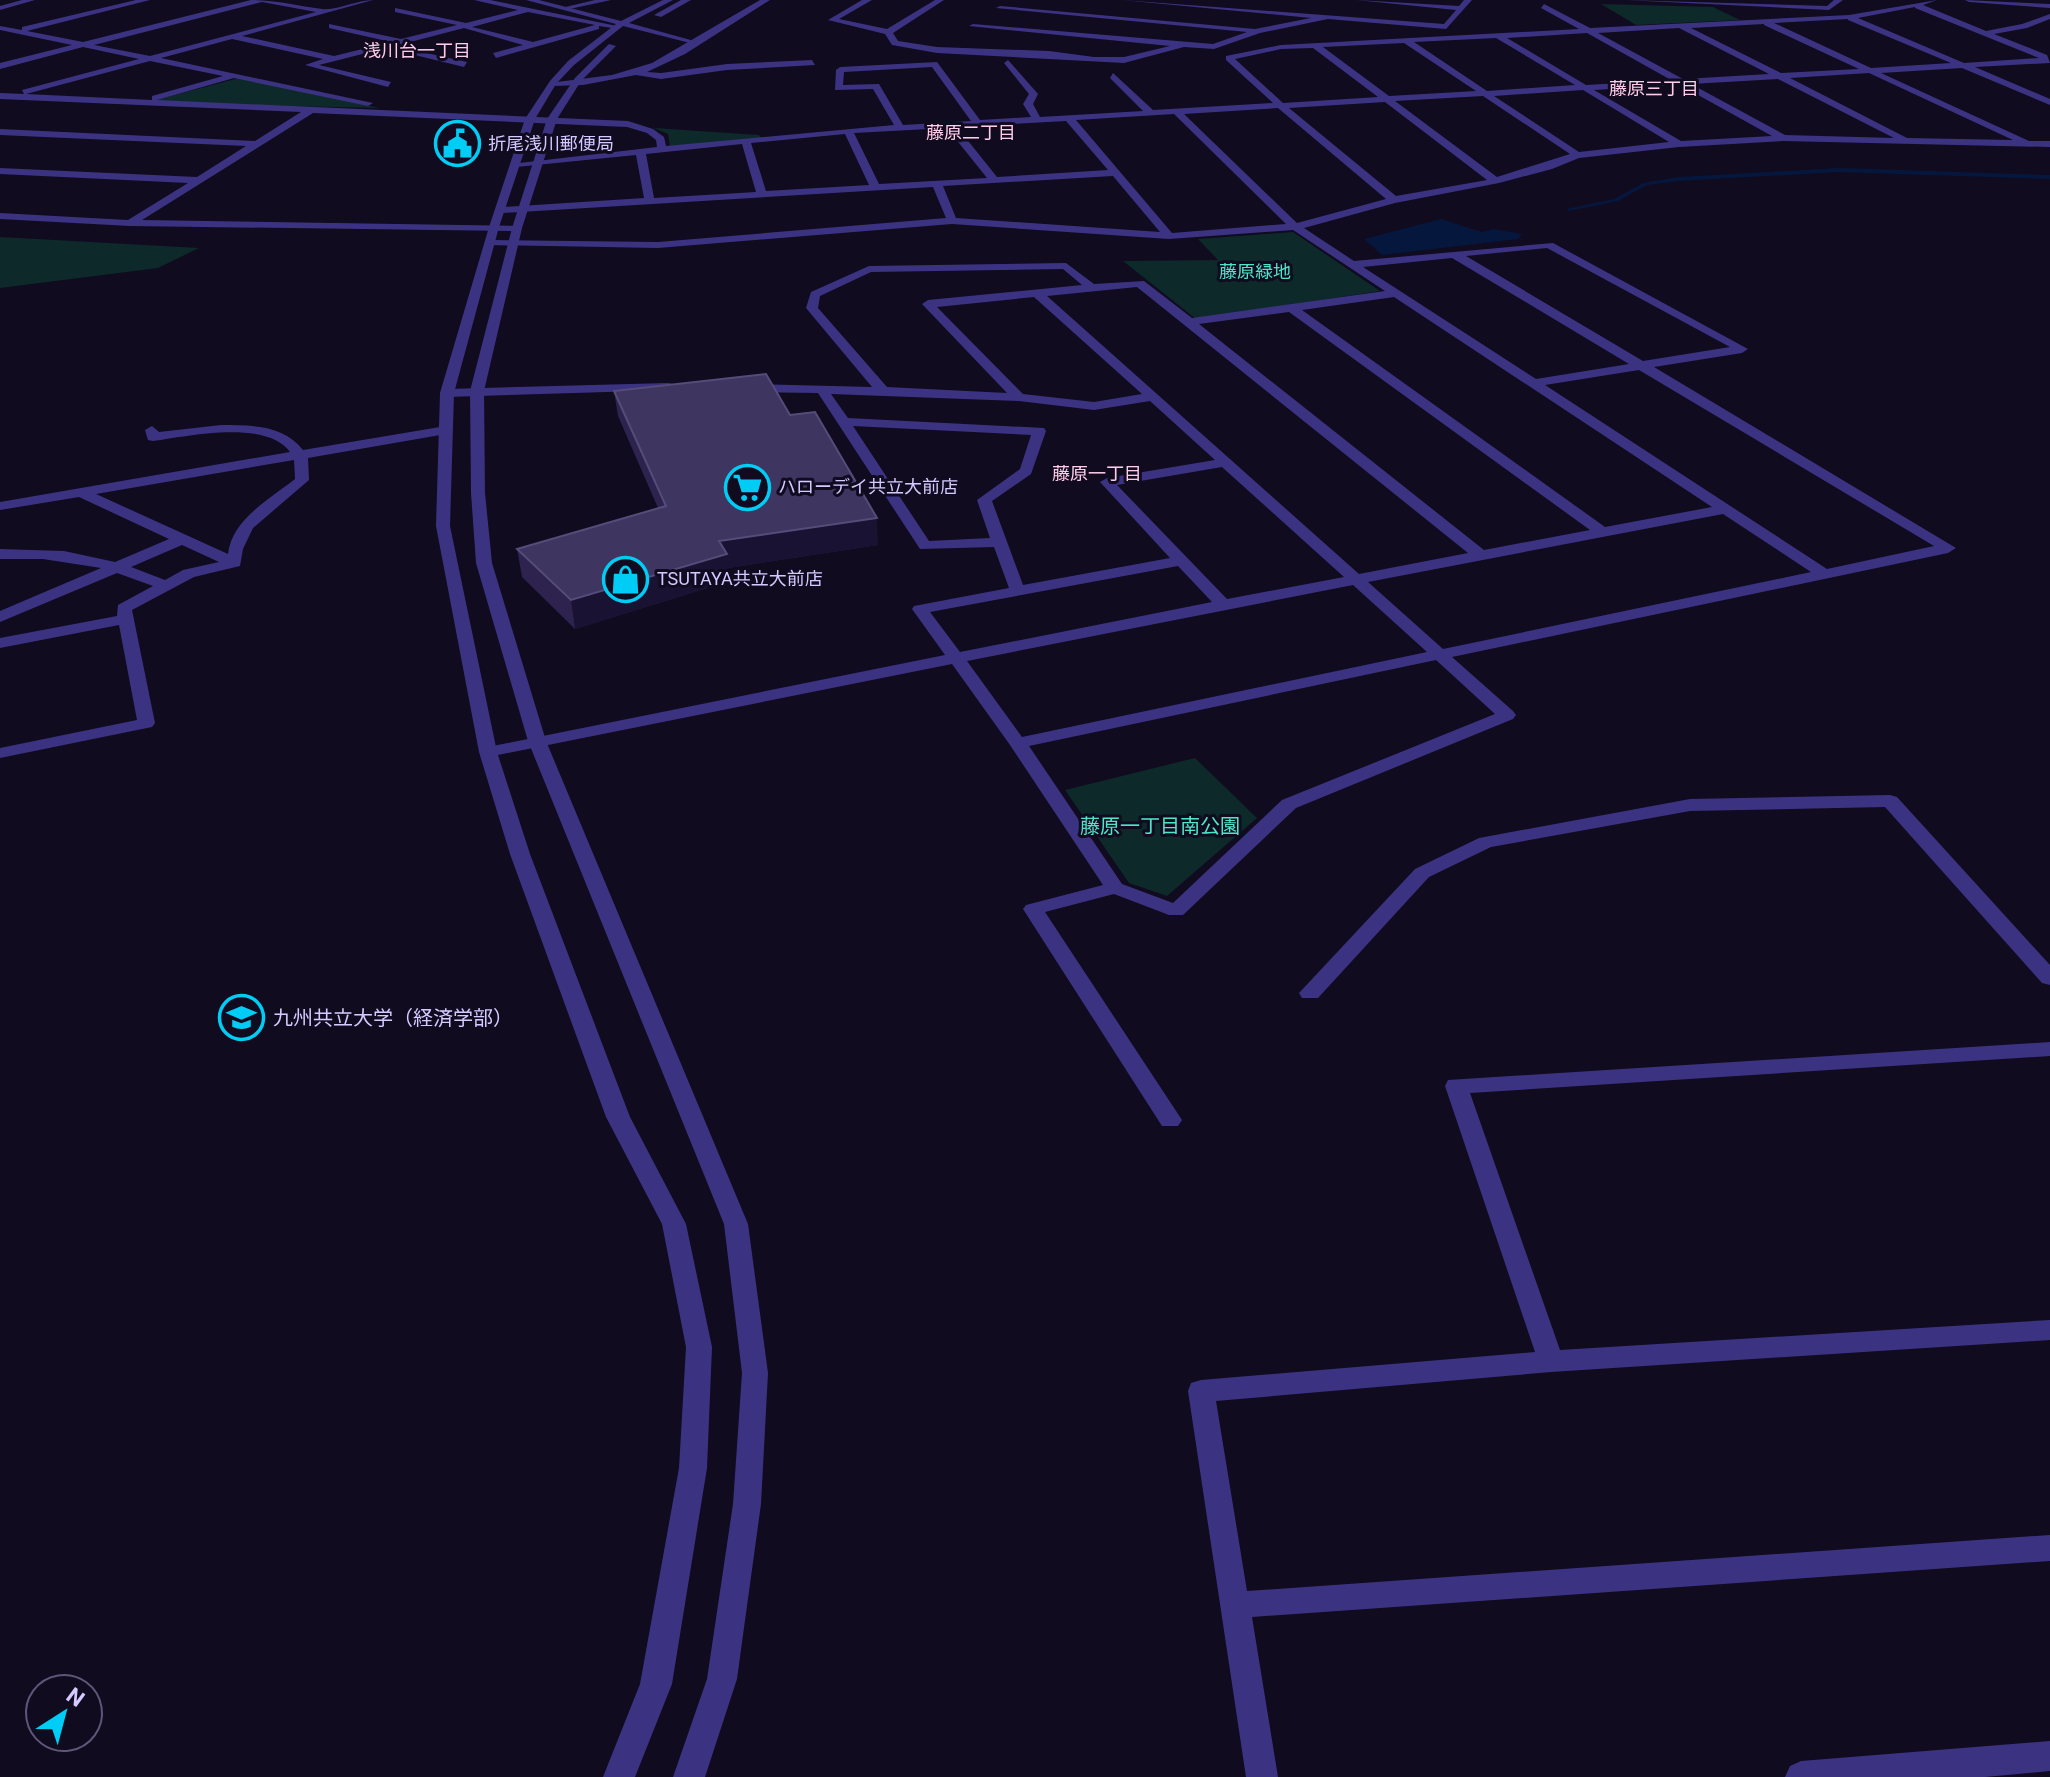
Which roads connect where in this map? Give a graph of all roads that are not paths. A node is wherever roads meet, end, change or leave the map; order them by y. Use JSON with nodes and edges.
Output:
{"nodes":[{"id":1,"x":31,"y":0,"type":"edge"},
{"id":2,"x":146,"y":0,"type":"edge"},
{"id":3,"x":262,"y":0,"type":"edge"},
{"id":4,"x":369,"y":0,"type":"edge"},
{"id":5,"x":478,"y":0,"type":"edge"},
{"id":6,"x":530,"y":0,"type":"edge"},
{"id":7,"x":607,"y":0,"type":"edge"},
{"id":8,"x":669,"y":0,"type":"edge"},
{"id":9,"x":687,"y":0,"type":"edge"},
{"id":10,"x":766,"y":0,"type":"edge"},
{"id":11,"x":868,"y":0,"type":"edge"},
{"id":12,"x":940,"y":0,"type":"edge"},
{"id":13,"x":1012,"y":0,"type":"edge"},
{"id":14,"x":1125,"y":0,"type":"edge"},
{"id":15,"x":1360,"y":0,"type":"edge"},
{"id":16,"x":1468,"y":0,"type":"edge"},
{"id":17,"x":1628,"y":0,"type":"edge"},
{"id":18,"x":1839,"y":0,"type":"edge"},
{"id":19,"x":1933,"y":0,"type":"edge"},
{"id":20,"x":1969,"y":0,"type":"edge"},
{"id":21,"x":1388,"y":1,"type":"edge"},
{"id":22,"x":1544,"y":6,"type":"dead end"},
{"id":23,"x":1918,"y":6,"type":"junction"},
{"id":24,"x":2050,"y":6,"type":"edge"},
{"id":25,"x":0,"y":8,"type":"edge"},
{"id":26,"x":565,"y":8,"type":"junction"},
{"id":27,"x":1000,"y":8,"type":"junction"},
{"id":28,"x":1460,"y":8,"type":"junction"},
{"id":29,"x":398,"y":10,"type":"dead end"},
{"id":30,"x":528,"y":10,"type":"junction"},
{"id":31,"x":326,"y":11,"type":"junction"},
{"id":32,"x":2050,"y":16,"type":"edge"},
{"id":33,"x":1328,"y":17,"type":"junction"},
{"id":34,"x":1849,"y":17,"type":"junction"},
{"id":35,"x":1764,"y":21,"type":"junction"},
{"id":36,"x":332,"y":26,"type":"dead end"},
{"id":37,"x":467,"y":26,"type":"junction"},
{"id":38,"x":973,"y":26,"type":"junction"},
{"id":39,"x":1680,"y":26,"type":"junction"},
{"id":40,"x":0,"y":28,"type":"edge"},
{"id":41,"x":620,"y":30,"type":"junction"},
{"id":42,"x":1590,"y":30,"type":"junction"},
{"id":43,"x":16,"y":31,"type":"junction"},
{"id":44,"x":1258,"y":31,"type":"junction"},
{"id":45,"x":888,"y":32,"type":"junction"},
{"id":46,"x":1987,"y":33,"type":"junction"},
{"id":47,"x":961,"y":34,"type":"dead end"},
{"id":48,"x":0,"y":35,"type":"edge"},
{"id":49,"x":1497,"y":35,"type":"junction"},
{"id":50,"x":230,"y":37,"type":"junction"},
{"id":51,"x":1405,"y":40,"type":"junction"},
{"id":52,"x":402,"y":42,"type":"junction"},
{"id":53,"x":694,"y":42,"type":"junction"},
{"id":54,"x":949,"y":42,"type":"dead end"},
{"id":55,"x":85,"y":44,"type":"junction"},
{"id":56,"x":531,"y":45,"type":"junction"},
{"id":57,"x":1182,"y":45,"type":"junction"},
{"id":58,"x":1315,"y":45,"type":"junction"},
{"id":59,"x":385,"y":46,"type":"junction"},
{"id":60,"x":937,"y":50,"type":"junction"},
{"id":61,"x":496,"y":55,"type":"dead end"},
{"id":62,"x":152,"y":57,"type":"junction"},
{"id":63,"x":335,"y":59,"type":"junction"},
{"id":64,"x":2050,"y":59,"type":"edge"},
{"id":65,"x":812,"y":63,"type":"dead end"},
{"id":66,"x":1008,"y":63,"type":"dead end"},
{"id":67,"x":464,"y":64,"type":"dead end"},
{"id":68,"x":0,"y":66,"type":"edge"},
{"id":69,"x":1962,"y":66,"type":"junction"},
{"id":70,"x":1872,"y":70,"type":"junction"},
{"id":71,"x":634,"y":72,"type":"junction"},
{"id":72,"x":236,"y":74,"type":"junction"},
{"id":73,"x":1113,"y":76,"type":"dead end"},
{"id":74,"x":1778,"y":76,"type":"junction"},
{"id":75,"x":1683,"y":82,"type":"junction"},
{"id":76,"x":563,"y":83,"type":"junction"},
{"id":77,"x":388,"y":84,"type":"dead end"},
{"id":78,"x":1582,"y":87,"type":"junction"},
{"id":79,"x":1484,"y":94,"type":"junction"},
{"id":80,"x":2,"y":98,"type":"edge"},
{"id":81,"x":1385,"y":99,"type":"junction"},
{"id":82,"x":2050,"y":102,"type":"edge"},
{"id":83,"x":137,"y":103,"type":"junction"},
{"id":84,"x":1280,"y":105,"type":"junction"},
{"id":85,"x":311,"y":110,"type":"junction"},
{"id":86,"x":1176,"y":111,"type":"junction"},
{"id":87,"x":1151,"y":113,"type":"junction"},
{"id":88,"x":416,"y":114,"type":"junction"},
{"id":89,"x":1069,"y":118,"type":"junction"},
{"id":90,"x":530,"y":119,"type":"junction"},
{"id":91,"x":552,"y":120,"type":"junction"},
{"id":92,"x":1037,"y":120,"type":"junction"},
{"id":93,"x":977,"y":123,"type":"junction"},
{"id":94,"x":950,"y":125,"type":"junction"},
{"id":95,"x":900,"y":128,"type":"junction"},
{"id":96,"x":848,"y":131,"type":"junction"},
{"id":97,"x":0,"y":132,"type":"edge"},
{"id":98,"x":1783,"y":138,"type":"junction"},
{"id":99,"x":1909,"y":141,"type":"junction"},
{"id":100,"x":256,"y":144,"type":"junction"},
{"id":101,"x":747,"y":144,"type":"junction"},
{"id":102,"x":1679,"y":144,"type":"junction"},
{"id":103,"x":2050,"y":144,"type":"edge"},
{"id":104,"x":2032,"y":145,"type":"junction"},
{"id":105,"x":662,"y":151,"type":"junction"},
{"id":106,"x":641,"y":153,"type":"junction"},
{"id":107,"x":1577,"y":155,"type":"junction"},
{"id":108,"x":538,"y":163,"type":"junction"},
{"id":109,"x":516,"y":164,"type":"junction"},
{"id":110,"x":0,"y":171,"type":"edge"},
{"id":111,"x":1113,"y":173,"type":"junction"},
{"id":112,"x":993,"y":179,"type":"junction"},
{"id":113,"x":197,"y":180,"type":"junction"},
{"id":114,"x":1495,"y":181,"type":"junction"},
{"id":115,"x":937,"y":184,"type":"junction"},
{"id":116,"x":875,"y":186,"type":"junction"},
{"id":117,"x":762,"y":194,"type":"junction"},
{"id":118,"x":649,"y":200,"type":"junction"},
{"id":119,"x":1394,"y":200,"type":"junction"},
{"id":120,"x":0,"y":216,"type":"edge"},
{"id":121,"x":952,"y":221,"type":"junction"},
{"id":122,"x":130,"y":223,"type":"junction"},
{"id":123,"x":519,"y":226,"type":"junction"},
{"id":124,"x":496,"y":227,"type":"junction"},
{"id":125,"x":1295,"y":227,"type":"junction"},
{"id":126,"x":1169,"y":236,"type":"junction"},
{"id":127,"x":1454,"y":254,"type":"junction"},
{"id":128,"x":1355,"y":264,"type":"junction"},
{"id":129,"x":1092,"y":288,"type":"junction"},
{"id":130,"x":1037,"y":293,"type":"junction"},
{"id":131,"x":1397,"y":293,"type":"junction"},
{"id":132,"x":1292,"y":308,"type":"junction"},
{"id":133,"x":1191,"y":322,"type":"junction"},
{"id":134,"x":1641,"y":366,"type":"junction"},
{"id":135,"x":1535,"y":383,"type":"junction"},
{"id":136,"x":675,"y":387,"type":"edge"},
{"id":137,"x":736,"y":388,"type":"edge"},
{"id":138,"x":477,"y":391,"type":"junction"},
{"id":139,"x":823,"y":391,"type":"junction"},
{"id":140,"x":883,"y":391,"type":"junction"},
{"id":141,"x":447,"y":393,"type":"junction"},
{"id":142,"x":1019,"y":397,"type":"junction"},
{"id":143,"x":1150,"y":397,"type":"junction"},
{"id":144,"x":844,"y":422,"type":"junction"},
{"id":145,"x":152,"y":430,"type":"dead end"},
{"id":146,"x":446,"y":430,"type":"junction"},
{"id":147,"x":299,"y":455,"type":"junction"},
{"id":148,"x":1227,"y":462,"type":"junction"},
{"id":149,"x":80,"y":492,"type":"junction"},
{"id":150,"x":0,"y":506,"type":"edge"},
{"id":151,"x":1724,"y":509,"type":"junction"},
{"id":152,"x":1602,"y":532,"type":"junction"},
{"id":153,"x":182,"y":539,"type":"junction"},
{"id":154,"x":1000,"y":542,"type":"junction"},
{"id":155,"x":0,"y":554,"type":"edge"},
{"id":156,"x":1480,"y":555,"type":"junction"},
{"id":157,"x":1179,"y":561,"type":"junction"},
{"id":158,"x":235,"y":563,"type":"junction"},
{"id":159,"x":117,"y":566,"type":"junction"},
{"id":160,"x":1823,"y":573,"type":"junction"},
{"id":161,"x":1356,"y":579,"type":"junction"},
{"id":162,"x":166,"y":586,"type":"junction"},
{"id":163,"x":1018,"y":592,"type":"junction"},
{"id":164,"x":1223,"y":605,"type":"junction"},
{"id":165,"x":0,"y":617,"type":"edge"},
{"id":166,"x":127,"y":619,"type":"junction"},
{"id":167,"x":39,"y":636,"type":"junction"},
{"id":168,"x":0,"y":643,"type":"edge"},
{"id":169,"x":1443,"y":655,"type":"junction"},
{"id":170,"x":956,"y":659,"type":"junction"},
{"id":171,"x":537,"y":741,"type":"junction"},
{"id":172,"x":1018,"y":743,"type":"junction"},
{"id":173,"x":488,"y":752,"type":"junction"},
{"id":174,"x":0,"y":753,"type":"edge"},
{"id":175,"x":1115,"y":888,"type":"junction"},
{"id":176,"x":2050,"y":978,"type":"edge"},
{"id":177,"x":1310,"y":993,"type":"dead end"},
{"id":178,"x":2050,"y":1049,"type":"edge"},
{"id":179,"x":1170,"y":1120,"type":"dead end"},
{"id":180,"x":2050,"y":1330,"type":"edge"},
{"id":181,"x":1551,"y":1361,"type":"junction"},
{"id":182,"x":2050,"y":1548,"type":"edge"},
{"id":183,"x":1234,"y":1605,"type":"junction"},
{"id":184,"x":2050,"y":1756,"type":"edge"},
{"id":185,"x":619,"y":1777,"type":"edge"},
{"id":186,"x":689,"y":1777,"type":"edge"},
{"id":187,"x":1262,"y":1777,"type":"edge"},
{"id":188,"x":1801,"y":1777,"type":"edge"}],
"edges":[{"from":1,"to":25,"type":"street"},
{"from":2,"to":43,"type":"street"},
{"from":3,"to":31,"type":"street"},
{"from":3,"to":55,"type":"street"},
{"from":4,"to":31,"type":"street"},
{"from":5,"to":30,"type":"street"},
{"from":6,"to":26,"type":"street"},
{"from":7,"to":26,"type":"street"},
{"from":8,"to":41,"type":"street"},
{"from":9,"to":41,"type":"street"},
{"from":10,"to":53,"type":"street"},
{"from":11,"to":45,"type":"street"},
{"from":12,"to":45,"type":"street"},
{"from":13,"to":27,"type":"street"},
{"from":14,"to":33,"type":"street"},
{"from":15,"to":21,"type":"street"},
{"from":16,"to":28,"type":"street"},
{"from":17,"to":18,"type":"street"},
{"from":19,"to":23,"type":"street"},
{"from":20,"to":24,"type":"street"},
{"from":21,"to":28,"type":"street"},
{"from":22,"to":42,"type":"street"},
{"from":23,"to":34,"type":"street"},
{"from":23,"to":46,"type":"street"},
{"from":26,"to":41,"type":"street"},
{"from":27,"to":38,"type":"street"},
{"from":27,"to":44,"type":"street"},
{"from":28,"to":33,"type":"street"},
{"from":29,"to":37,"type":"street"},
{"from":30,"to":37,"type":"street"},
{"from":30,"to":41,"type":"street"},
{"from":31,"to":50,"type":"street"},
{"from":32,"to":46,"type":"street"},
{"from":33,"to":44,"type":"street"},
{"from":34,"to":35,"type":"street"},
{"from":34,"to":69,"type":"street"},
{"from":35,"to":39,"type":"street"},
{"from":35,"to":70,"type":"street"},
{"from":36,"to":52,"type":"street"},
{"from":37,"to":52,"type":"street"},
{"from":37,"to":56,"type":"street"},
{"from":38,"to":47,"type":"street"},
{"from":38,"to":57,"type":"street"},
{"from":39,"to":42,"type":"street"},
{"from":39,"to":74,"type":"street"},
{"from":40,"to":43,"type":"street"},
{"from":41,"to":53,"type":"street"},
{"from":41,"to":56,"type":"street"},
{"from":41,"to":76,"type":"street"},
{"from":42,"to":49,"type":"street"},
{"from":42,"to":75,"type":"street"},
{"from":43,"to":48,"type":"street"},
{"from":43,"to":55,"type":"street"},
{"from":44,"to":57,"type":"street"},
{"from":45,"to":60,"type":"street"},
{"from":46,"to":64,"type":"street"},
{"from":49,"to":51,"type":"street"},
{"from":49,"to":78,"type":"street"},
{"from":50,"to":62,"type":"street"},
{"from":50,"to":63,"type":"street"},
{"from":51,"to":58,"type":"street"},
{"from":51,"to":79,"type":"street"},
{"from":52,"to":59,"type":"street"},
{"from":53,"to":71,"type":"street"},
{"from":54,"to":60,"type":"street"},
{"from":55,"to":62,"type":"street"},
{"from":55,"to":68,"type":"street"},
{"from":56,"to":61,"type":"street"},
{"from":57,"to":60,"type":"street"},
{"from":58,"to":81,"type":"street"},
{"from":58,"to":84,"type":"street"},
{"from":59,"to":63,"type":"street"},
{"from":59,"to":67,"type":"street"},
{"from":62,"to":72,"type":"street"},
{"from":62,"to":80,"type":"street"},
{"from":63,"to":77,"type":"street"},
{"from":64,"to":69,"type":"street"},
{"from":65,"to":71,"type":"street"},
{"from":66,"to":92,"type":"street"},
{"from":69,"to":70,"type":"street"},
{"from":69,"to":82,"type":"street"},
{"from":70,"to":74,"type":"street"},
{"from":70,"to":104,"type":"street"},
{"from":71,"to":76,"type":"street"},
{"from":72,"to":83,"type":"street"},
{"from":72,"to":88,"type":"street"},
{"from":73,"to":87,"type":"street"},
{"from":74,"to":75,"type":"street"},
{"from":74,"to":99,"type":"street"},
{"from":75,"to":78,"type":"street"},
{"from":75,"to":98,"type":"street"},
{"from":76,"to":90,"type":"street"},
{"from":76,"to":91,"type":"street"},
{"from":78,"to":79,"type":"street"},
{"from":78,"to":102,"type":"street"},
{"from":79,"to":81,"type":"street"},
{"from":79,"to":107,"type":"street"},
{"from":80,"to":83,"type":"street"},
{"from":81,"to":84,"type":"street"},
{"from":81,"to":114,"type":"street"},
{"from":83,"to":85,"type":"street"},
{"from":84,"to":86,"type":"street"},
{"from":84,"to":119,"type":"street"},
{"from":85,"to":88,"type":"street"},
{"from":85,"to":100,"type":"street"},
{"from":86,"to":87,"type":"street"},
{"from":86,"to":125,"type":"street"},
{"from":87,"to":89,"type":"street"},
{"from":88,"to":90,"type":"street"},
{"from":89,"to":92,"type":"street"},
{"from":89,"to":111,"type":"street"},
{"from":90,"to":91,"type":"street"},
{"from":90,"to":109,"type":"street"},
{"from":91,"to":105,"type":"street"},
{"from":91,"to":108,"type":"street"},
{"from":92,"to":93,"type":"street"},
{"from":93,"to":94,"type":"street"},
{"from":93,"to":95,"type":"street"},
{"from":94,"to":95,"type":"street"},
{"from":94,"to":112,"type":"street"},
{"from":95,"to":96,"type":"street"},
{"from":96,"to":101,"type":"street"},
{"from":96,"to":116,"type":"street"},
{"from":97,"to":100,"type":"street"},
{"from":98,"to":99,"type":"street"},
{"from":98,"to":102,"type":"street"},
{"from":99,"to":104,"type":"street"},
{"from":100,"to":113,"type":"street"},
{"from":101,"to":105,"type":"street"},
{"from":101,"to":117,"type":"street"},
{"from":102,"to":107,"type":"street"},
{"from":103,"to":104,"type":"street"},
{"from":105,"to":106,"type":"street"},
{"from":106,"to":108,"type":"street"},
{"from":106,"to":118,"type":"street"},
{"from":107,"to":114,"type":"street"},
{"from":108,"to":109,"type":"street"},
{"from":108,"to":123,"type":"street"},
{"from":109,"to":124,"type":"street"},
{"from":110,"to":113,"type":"street"},
{"from":111,"to":112,"type":"street"},
{"from":111,"to":126,"type":"street"},
{"from":112,"to":115,"type":"street"},
{"from":113,"to":122,"type":"street"},
{"from":114,"to":119,"type":"street"},
{"from":115,"to":116,"type":"street"},
{"from":115,"to":121,"type":"street"},
{"from":116,"to":117,"type":"street"},
{"from":117,"to":118,"type":"street"},
{"from":118,"to":123,"type":"street"},
{"from":119,"to":125,"type":"street"},
{"from":120,"to":122,"type":"street"},
{"from":121,"to":123,"type":"street"},
{"from":121,"to":126,"type":"street"},
{"from":122,"to":124,"type":"street"},
{"from":123,"to":124,"type":"street"},
{"from":123,"to":124,"type":"street"},
{"from":123,"to":138,"type":"street"},
{"from":124,"to":141,"type":"street"},
{"from":125,"to":126,"type":"street"},
{"from":125,"to":128,"type":"street"},
{"from":127,"to":128,"type":"street"},
{"from":127,"to":134,"type":"street"},
{"from":127,"to":134,"type":"street"},
{"from":128,"to":131,"type":"street"},
{"from":129,"to":130,"type":"street"},
{"from":129,"to":133,"type":"street"},
{"from":129,"to":140,"type":"street"},
{"from":130,"to":142,"type":"street"},
{"from":130,"to":143,"type":"street"},
{"from":131,"to":132,"type":"street"},
{"from":131,"to":135,"type":"street"},
{"from":132,"to":133,"type":"street"},
{"from":132,"to":152,"type":"street"},
{"from":133,"to":156,"type":"street"},
{"from":134,"to":135,"type":"street"},
{"from":134,"to":160,"type":"street"},
{"from":135,"to":151,"type":"street"},
{"from":136,"to":138,"type":"street"},
{"from":137,"to":139,"type":"street"},
{"from":138,"to":141,"type":"street"},
{"from":138,"to":171,"type":"street"},
{"from":139,"to":140,"type":"street"},
{"from":139,"to":144,"type":"street"},
{"from":140,"to":142,"type":"street"},
{"from":141,"to":146,"type":"street"},
{"from":142,"to":143,"type":"street"},
{"from":143,"to":148,"type":"street"},
{"from":144,"to":154,"type":"street"},
{"from":144,"to":154,"type":"street"},
{"from":145,"to":147,"type":"street"},
{"from":146,"to":147,"type":"street"},
{"from":146,"to":173,"type":"street"},
{"from":147,"to":149,"type":"street"},
{"from":147,"to":158,"type":"street"},
{"from":148,"to":157,"type":"street"},
{"from":148,"to":161,"type":"street"},
{"from":149,"to":150,"type":"street"},
{"from":149,"to":153,"type":"street"},
{"from":151,"to":152,"type":"street"},
{"from":151,"to":160,"type":"street"},
{"from":152,"to":156,"type":"street"},
{"from":153,"to":158,"type":"street"},
{"from":153,"to":159,"type":"street"},
{"from":154,"to":163,"type":"street"},
{"from":155,"to":159,"type":"street"},
{"from":156,"to":161,"type":"street"},
{"from":157,"to":163,"type":"street"},
{"from":157,"to":164,"type":"street"},
{"from":158,"to":162,"type":"street"},
{"from":159,"to":162,"type":"street"},
{"from":159,"to":165,"type":"street"},
{"from":160,"to":169,"type":"street"},
{"from":161,"to":164,"type":"street"},
{"from":161,"to":169,"type":"street"},
{"from":162,"to":166,"type":"street"},
{"from":163,"to":170,"type":"street"},
{"from":164,"to":170,"type":"street"},
{"from":165,"to":167,"type":"street"},
{"from":166,"to":167,"type":"street"},
{"from":166,"to":174,"type":"street"},
{"from":167,"to":168,"type":"street"},
{"from":169,"to":172,"type":"street"},
{"from":169,"to":175,"type":"street"},
{"from":170,"to":171,"type":"street"},
{"from":170,"to":172,"type":"street"},
{"from":171,"to":173,"type":"street"},
{"from":171,"to":186,"type":"street"},
{"from":172,"to":175,"type":"street"},
{"from":173,"to":185,"type":"street"},
{"from":175,"to":179,"type":"street"},
{"from":176,"to":177,"type":"street"},
{"from":178,"to":181,"type":"street"},
{"from":180,"to":181,"type":"street"},
{"from":181,"to":183,"type":"street"},
{"from":182,"to":183,"type":"street"},
{"from":183,"to":187,"type":"street"},
{"from":184,"to":188,"type":"street"}]}
